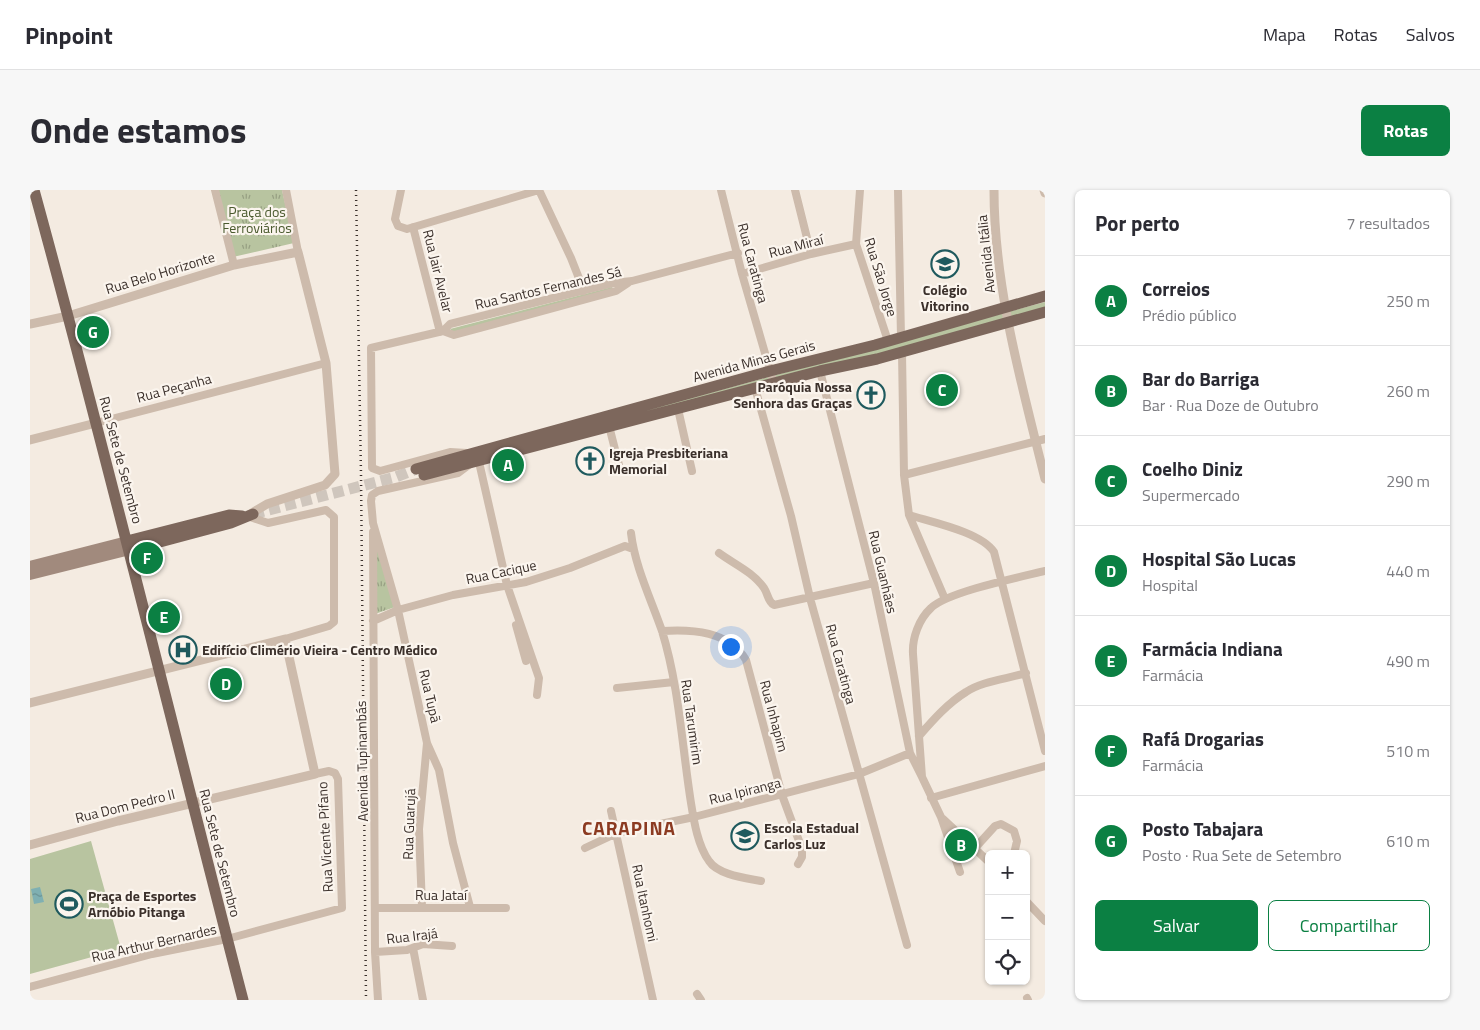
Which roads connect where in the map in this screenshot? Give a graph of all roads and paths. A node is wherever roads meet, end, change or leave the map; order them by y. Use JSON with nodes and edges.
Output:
{"nodes":[{"id":1,"x":34,"y":190,"type":"edge"},
{"id":2,"x":215,"y":190,"type":"edge"},
{"id":3,"x":286,"y":190,"type":"edge"},
{"id":4,"x":401,"y":190,"type":"edge"},
{"id":5,"x":539,"y":190,"type":"edge"},
{"id":6,"x":721,"y":190,"type":"edge"},
{"id":7,"x":795,"y":190,"type":"edge"},
{"id":8,"x":860,"y":190,"type":"edge"},
{"id":9,"x":898,"y":190,"type":"edge"},
{"id":10,"x":994,"y":190,"type":"edge"},
{"id":11,"x":413,"y":227,"type":"junction"},
{"id":12,"x":856,"y":244,"type":"junction"},
{"id":13,"x":298,"y":252,"type":"junction"},
{"id":14,"x":738,"y":252,"type":"junction"},
{"id":15,"x":811,"y":254,"type":"junction"},
{"id":16,"x":234,"y":265,"type":"junction"},
{"id":17,"x":742,"y":274,"type":"junction"},
{"id":18,"x":632,"y":281,"type":"junction"},
{"id":19,"x":584,"y":291,"type":"junction"},
{"id":20,"x":1045,"y":296,"type":"edge"},
{"id":21,"x":1045,"y":312,"type":"edge"},
{"id":22,"x":1007,"y":314,"type":"junction"},
{"id":23,"x":68,"y":316,"type":"junction"},
{"id":24,"x":30,"y":324,"type":"edge"},
{"id":25,"x":442,"y":331,"type":"junction"},
{"id":26,"x":902,"y":337,"type":"junction"},
{"id":27,"x":888,"y":341,"type":"junction"},
{"id":28,"x":902,"y":353,"type":"junction"},
{"id":29,"x":326,"y":363,"type":"junction"},
{"id":30,"x":770,"y":371,"type":"junction"},
{"id":31,"x":820,"y":372,"type":"junction"},
{"id":32,"x":774,"y":384,"type":"junction"},
{"id":33,"x":755,"y":388,"type":"junction"},
{"id":34,"x":678,"y":409,"type":"junction"},
{"id":35,"x":607,"y":416,"type":"junction"},
{"id":36,"x":96,"y":423,"type":"junction"},
{"id":37,"x":610,"y":428,"type":"junction"},
{"id":38,"x":30,"y":440,"type":"edge"},
{"id":39,"x":1040,"y":440,"type":"edge"},
{"id":40,"x":473,"y":460,"type":"junction"},
{"id":41,"x":620,"y":469,"type":"dead end"},
{"id":42,"x":376,"y":471,"type":"joint"},
{"id":43,"x":692,"y":471,"type":"dead end"},
{"id":44,"x":417,"y":473,"type":"tunnel mouth"},
{"id":45,"x":904,"y":475,"type":"junction"},
{"id":46,"x":1045,"y":479,"type":"edge"},
{"id":47,"x":378,"y":492,"type":"joint"},
{"id":48,"x":250,"y":515,"type":"junction"},
{"id":49,"x":909,"y":515,"type":"junction"},
{"id":50,"x":373,"y":522,"type":"junction"},
{"id":51,"x":631,"y":533,"type":"dead end"},
{"id":52,"x":128,"y":546,"type":"junction"},
{"id":53,"x":633,"y":549,"type":"junction"},
{"id":54,"x":719,"y":553,"type":"dead end"},
{"id":55,"x":30,"y":566,"type":"edge"},
{"id":56,"x":1045,"y":571,"type":"edge"},
{"id":57,"x":30,"y":575,"type":"edge"},
{"id":58,"x":1002,"y":581,"type":"junction"},
{"id":59,"x":874,"y":583,"type":"junction"},
{"id":60,"x":507,"y":584,"type":"junction"},
{"id":61,"x":511,"y":594,"type":"junction"},
{"id":62,"x":810,"y":598,"type":"junction"},
{"id":63,"x":945,"y":599,"type":"junction"},
{"id":64,"x":398,"y":610,"type":"junction"},
{"id":65,"x":373,"y":621,"type":"junction"},
{"id":66,"x":662,"y":631,"type":"junction"},
{"id":67,"x":285,"y":639,"type":"junction"},
{"id":68,"x":526,"y":661,"type":"dead end"},
{"id":69,"x":158,"y":671,"type":"junction"},
{"id":70,"x":1026,"y":674,"type":"junction"},
{"id":71,"x":674,"y":682,"type":"junction"},
{"id":72,"x":617,"y":688,"type":"dead end"},
{"id":73,"x":537,"y":694,"type":"dead end"},
{"id":74,"x":30,"y":703,"type":"edge"},
{"id":75,"x":919,"y":736,"type":"junction"},
{"id":76,"x":427,"y":743,"type":"junction"},
{"id":77,"x":1045,"y":751,"type":"edge"},
{"id":78,"x":910,"y":753,"type":"junction"},
{"id":79,"x":1045,"y":766,"type":"edge"},
{"id":80,"x":315,"y":774,"type":"junction"},
{"id":81,"x":859,"y":774,"type":"junction"},
{"id":82,"x":922,"y":777,"type":"junction"},
{"id":83,"x":782,"y":795,"type":"junction"},
{"id":84,"x":931,"y":798,"type":"junction"},
{"id":85,"x":192,"y":803,"type":"junction"},
{"id":86,"x":611,"y":811,"type":"dead end"},
{"id":87,"x":694,"y":817,"type":"junction"},
{"id":88,"x":941,"y":817,"type":"junction"},
{"id":89,"x":618,"y":833,"type":"junction"},
{"id":90,"x":30,"y":845,"type":"edge"},
{"id":91,"x":585,"y":848,"type":"dead end"},
{"id":92,"x":975,"y":848,"type":"junction"},
{"id":93,"x":1015,"y":850,"type":"edge"},
{"id":94,"x":985,"y":858,"type":"edge"},
{"id":95,"x":955,"y":859,"type":"junction"},
{"id":96,"x":946,"y":863,"type":"dead end"},
{"id":97,"x":798,"y":864,"type":"dead end"},
{"id":98,"x":960,"y":872,"type":"dead end"},
{"id":99,"x":761,"y":881,"type":"dead end"},
{"id":100,"x":422,"y":907,"type":"junction"},
{"id":101,"x":470,"y":907,"type":"junction"},
{"id":102,"x":342,"y":908,"type":"joint"},
{"id":103,"x":376,"y":908,"type":"junction"},
{"id":104,"x":506,"y":908,"type":"dead end"},
{"id":105,"x":1030,"y":910,"type":"edge"},
{"id":106,"x":1045,"y":921,"type":"edge"},
{"id":107,"x":227,"y":938,"type":"junction"},
{"id":108,"x":908,"y":945,"type":"dead end"},
{"id":109,"x":452,"y":946,"type":"dead end"},
{"id":110,"x":413,"y":948,"type":"junction"},
{"id":111,"x":375,"y":952,"type":"junction"},
{"id":112,"x":30,"y":987,"type":"edge"},
{"id":113,"x":243,"y":1000,"type":"edge"},
{"id":114,"x":378,"y":1000,"type":"edge"},
{"id":115,"x":423,"y":1000,"type":"edge"},
{"id":116,"x":653,"y":1000,"type":"edge"}],
"edges":[{"from":1,"to":23,"type":"main road","name":"Rua Sete de Setembro"},
{"from":2,"to":16,"type":"street"},
{"from":3,"to":13,"type":"street"},
{"from":4,"to":11,"type":"street"},
{"from":5,"to":11,"type":"street","name":"Rua Jair Avelar"},
{"from":5,"to":19,"type":"street"},
{"from":6,"to":14,"type":"street","name":"Rua Caratinga"},
{"from":7,"to":15,"type":"street"},
{"from":8,"to":12,"type":"street","name":"Rua São Jorge"},
{"from":9,"to":26,"type":"street"},
{"from":10,"to":22,"type":"street","name":"Avenida Itália"},
{"from":11,"to":25,"type":"street","name":"Rua Jair Avelar"},
{"from":12,"to":15,"type":"street","name":"Rua Miraí"},
{"from":12,"to":27,"type":"street","name":"Rua São Jorge"},
{"from":13,"to":16,"type":"street","name":"Rua Belo Horizonte"},
{"from":13,"to":29,"type":"street"},
{"from":14,"to":17,"type":"street","name":"Rua Caratinga"},
{"from":14,"to":18,"type":"street","name":"Rua Santos Fernandes Sá"},
{"from":15,"to":17,"type":"street","name":"Rua Miraí"},
{"from":16,"to":23,"type":"street","name":"Rua Belo Horizonte"},
{"from":17,"to":30,"type":"street","name":"Rua Caratinga"},
{"from":18,"to":19,"type":"street","name":"Rua Santos Fernandes Sá"},
{"from":18,"to":25,"type":"street","name":"Rua Santos Fernandes Sá"},
{"from":19,"to":25,"type":"street","name":"Rua Santos Fernandes Sá"},
{"from":20,"to":22,"type":"main road","name":"Avenida Minas Gerais"},
{"from":21,"to":22,"type":"main road","name":"Avenida Minas Gerais"},
{"from":22,"to":26,"type":"main road","name":"Avenida Minas Gerais"},
{"from":22,"to":28,"type":"main road","name":"Avenida Minas Gerais"},
{"from":22,"to":39,"type":"street","name":"Avenida Itália"},
{"from":23,"to":24,"type":"street","name":"Rua Belo Horizonte"},
{"from":23,"to":36,"type":"main road","name":"Rua Sete de Setembro"},
{"from":25,"to":42,"type":"street","name":"Rua Santos Fernandes Sá"},
{"from":26,"to":27,"type":"main road","name":"Avenida Minas Gerais"},
{"from":27,"to":30,"type":"main road","name":"Avenida Minas Gerais"},
{"from":28,"to":31,"type":"main road","name":"Avenida Minas Gerais"},
{"from":28,"to":45,"type":"street"},
{"from":29,"to":36,"type":"street","name":"Rua Peçanha"},
{"from":29,"to":48,"type":"street"},
{"from":30,"to":32,"type":"street","name":"Rua Caratinga"},
{"from":30,"to":35,"type":"main road","name":"Avenida Minas Gerais"},
{"from":31,"to":32,"type":"main road","name":"Avenida Minas Gerais"},
{"from":31,"to":59,"type":"street","name":"Rua Guanhães"},
{"from":32,"to":33,"type":"main road","name":"Avenida Minas Gerais"},
{"from":33,"to":34,"type":"main road","name":"Avenida Minas Gerais"},
{"from":33,"to":62,"type":"street","name":"Rua Caratinga"},
{"from":34,"to":37,"type":"main road","name":"Avenida Minas Gerais"},
{"from":34,"to":43,"type":"street"},
{"from":35,"to":37,"type":"street"},
{"from":35,"to":40,"type":"main road","name":"Avenida Minas Gerais"},
{"from":36,"to":38,"type":"street","name":"Rua Peçanha"},
{"from":36,"to":52,"type":"main road","name":"Rua Sete de Setembro"},
{"from":37,"to":40,"type":"main road","name":"Avenida Minas Gerais"},
{"from":37,"to":41,"type":"street"},
{"from":39,"to":45,"type":"street"},
{"from":39,"to":46,"type":"street","name":"Avenida Itália"},
{"from":40,"to":42,"type":"street","name":"Avenida Minas Gerais"},
{"from":40,"to":44,"type":"main road","name":"Avenida Minas Gerais"},
{"from":40,"to":47,"type":"street","name":"Avenida Minas Gerais"},
{"from":40,"to":60,"type":"street"},
{"from":45,"to":49,"type":"street"},
{"from":47,"to":50,"type":"street","name":"Rua Tupã"},
{"from":48,"to":52,"type":"main road"},
{"from":48,"to":67,"type":"street"},
{"from":49,"to":58,"type":"street"},
{"from":49,"to":63,"type":"street"},
{"from":50,"to":64,"type":"street","name":"Rua Tupã"},
{"from":50,"to":65,"type":"street","name":"Avenida Tupinambás"},
{"from":51,"to":53,"type":"street","name":"Rua Tarumirim"},
{"from":52,"to":55,"type":"main road"},
{"from":52,"to":57,"type":"main road"},
{"from":52,"to":69,"type":"main road","name":"Rua Sete de Setembro"},
{"from":53,"to":60,"type":"street","name":"Rua Cacique"},
{"from":53,"to":66,"type":"street","name":"Rua Tarumirim"},
{"from":54,"to":62,"type":"street"},
{"from":56,"to":58,"type":"street"},
{"from":58,"to":63,"type":"street"},
{"from":58,"to":70,"type":"street"},
{"from":59,"to":62,"type":"street"},
{"from":59,"to":78,"type":"street","name":"Rua Guanhães"},
{"from":60,"to":61,"type":"street"},
{"from":60,"to":64,"type":"street","name":"Rua Cacique"},
{"from":61,"to":68,"type":"street"},
{"from":61,"to":73,"type":"street"},
{"from":62,"to":81,"type":"street","name":"Rua Caratinga"},
{"from":63,"to":75,"type":"street"},
{"from":64,"to":65,"type":"street","name":"Rua Cacique"},
{"from":64,"to":76,"type":"street","name":"Rua Tupã"},
{"from":65,"to":103,"type":"street","name":"Avenida Tupinambás"},
{"from":66,"to":71,"type":"street","name":"Rua Tarumirim"},
{"from":66,"to":83,"type":"street","name":"Rua Inhapim"},
{"from":67,"to":69,"type":"street"},
{"from":67,"to":80,"type":"street","name":"Rua Vicente Pifano"},
{"from":69,"to":74,"type":"street"},
{"from":69,"to":85,"type":"main road","name":"Rua Sete de Setembro"},
{"from":70,"to":75,"type":"street"},
{"from":70,"to":77,"type":"street"},
{"from":71,"to":72,"type":"street"},
{"from":71,"to":87,"type":"street","name":"Rua Tarumirim"},
{"from":75,"to":82,"type":"street"},
{"from":76,"to":100,"type":"street","name":"Rua Guarujá"},
{"from":76,"to":101,"type":"street","name":"Rua Tupã"},
{"from":78,"to":81,"type":"street","name":"Rua Ipiranga"},
{"from":78,"to":82,"type":"street","name":"Rua Guanhães"},
{"from":79,"to":84,"type":"street"},
{"from":80,"to":85,"type":"street","name":"Rua Dom Pedro II"},
{"from":80,"to":102,"type":"street","name":"Rua Vicente Pifano"},
{"from":81,"to":83,"type":"street","name":"Rua Ipiranga"},
{"from":81,"to":108,"type":"street","name":"Rua Caratinga"},
{"from":82,"to":84,"type":"street"},
{"from":83,"to":87,"type":"street","name":"Rua Ipiranga"},
{"from":83,"to":97,"type":"street","name":"Rua Inhapim"},
{"from":84,"to":88,"type":"street"},
{"from":85,"to":90,"type":"street","name":"Rua Dom Pedro II"},
{"from":85,"to":107,"type":"main road","name":"Rua Sete de Setembro"},
{"from":86,"to":89,"type":"street","name":"Rua Itanhomi"},
{"from":87,"to":89,"type":"street","name":"Rua Ipiranga"},
{"from":87,"to":99,"type":"street","name":"Rua Tarumirim"},
{"from":88,"to":92,"type":"street"},
{"from":88,"to":95,"type":"street"},
{"from":89,"to":91,"type":"street","name":"Rua Ipiranga"},
{"from":89,"to":116,"type":"street","name":"Rua Itanhomi"},
{"from":92,"to":93,"type":"street"},
{"from":92,"to":94,"type":"street"},
{"from":95,"to":96,"type":"street"},
{"from":95,"to":98,"type":"street"},
{"from":100,"to":101,"type":"street","name":"Rua Jataí"},
{"from":100,"to":103,"type":"street","name":"Rua Jataí"},
{"from":101,"to":104,"type":"street","name":"Rua Jataí"},
{"from":102,"to":107,"type":"street","name":"Rua Arthur Bernardes"},
{"from":103,"to":111,"type":"street","name":"Avenida Tupinambás"},
{"from":105,"to":106,"type":"street"},
{"from":107,"to":112,"type":"street","name":"Rua Arthur Bernardes"},
{"from":107,"to":113,"type":"main road","name":"Rua Sete de Setembro"},
{"from":109,"to":110,"type":"street","name":"Rua Irajá"},
{"from":110,"to":111,"type":"street","name":"Rua Irajá"},
{"from":110,"to":115,"type":"street"},
{"from":111,"to":114,"type":"street","name":"Avenida Tupinambás"}]}
